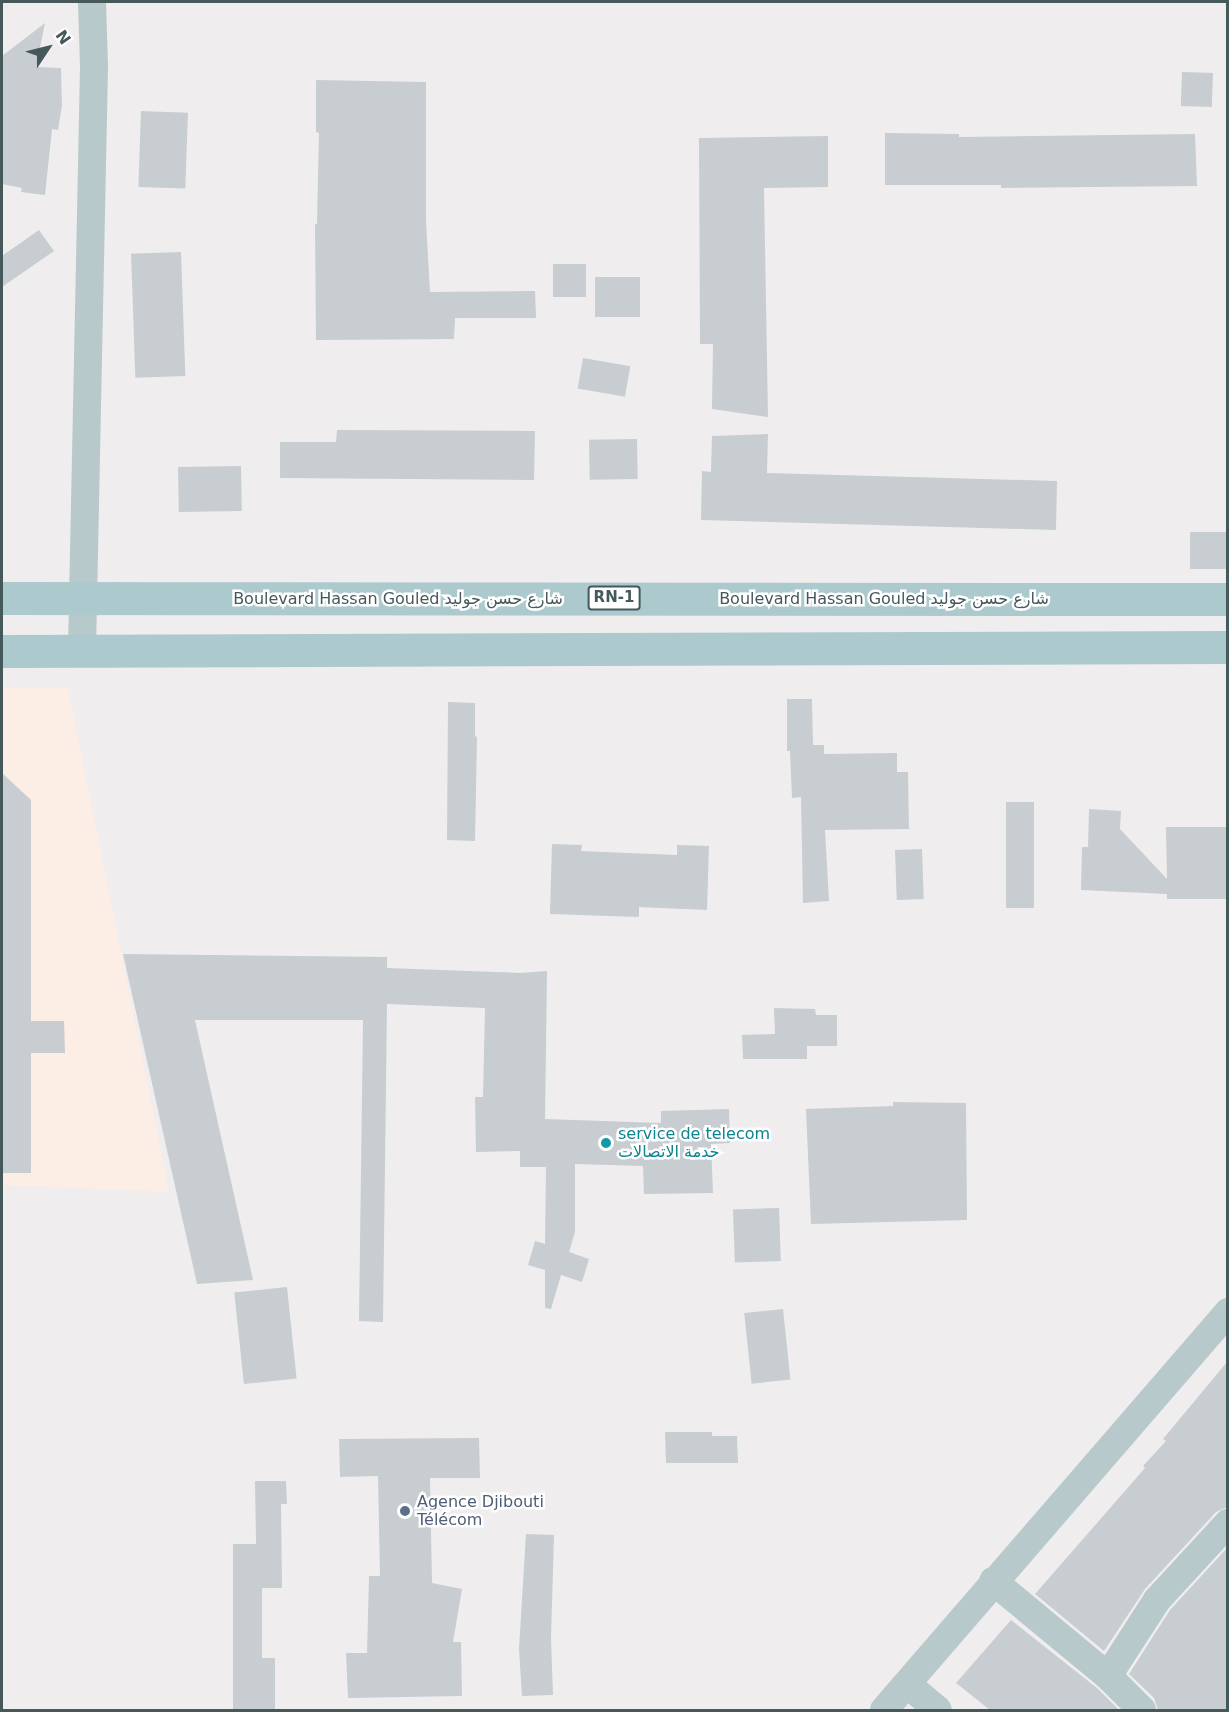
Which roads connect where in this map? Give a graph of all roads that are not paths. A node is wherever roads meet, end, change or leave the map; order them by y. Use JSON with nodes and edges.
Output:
{"nodes":[{"id":1,"x":92,"y":2,"type":"edge"},
{"id":2,"x":2,"y":598,"type":"edge"},
{"id":3,"x":1227,"y":599,"type":"edge"},
{"id":4,"x":83,"y":600,"type":"junction"},
{"id":5,"x":1227,"y":647,"type":"edge"},
{"id":6,"x":82,"y":650,"type":"junction"},
{"id":7,"x":2,"y":651,"type":"edge"},
{"id":8,"x":1223,"y":1328,"type":"edge"},
{"id":9,"x":1227,"y":1523,"type":"edge"},
{"id":10,"x":993,"y":1581,"type":"junction"},
{"id":11,"x":1108,"y":1676,"type":"junction"},
{"id":12,"x":907,"y":1684,"type":"junction"},
{"id":13,"x":884,"y":1710,"type":"edge"},
{"id":14,"x":938,"y":1710,"type":"edge"},
{"id":15,"x":1142,"y":1710,"type":"edge"}],
"edges":[{"from":1,"to":4,"type":"street"},
{"from":2,"to":4,"type":"main road","name":"Boulevard Hassan Gouled شارع حسن جوليد","number":"RN-1"},
{"from":3,"to":4,"type":"main road","name":"Boulevard Hassan Gouled شارع حسن جوليد","number":"RN-1"},
{"from":4,"to":6,"type":"street"},
{"from":5,"to":6,"type":"main road"},
{"from":6,"to":7,"type":"main road"},
{"from":8,"to":10,"type":"street"},
{"from":9,"to":11,"type":"street"},
{"from":10,"to":11,"type":"street"},
{"from":10,"to":12,"type":"street"},
{"from":11,"to":15,"type":"street"},
{"from":12,"to":13,"type":"street"},
{"from":12,"to":14,"type":"street"}]}
